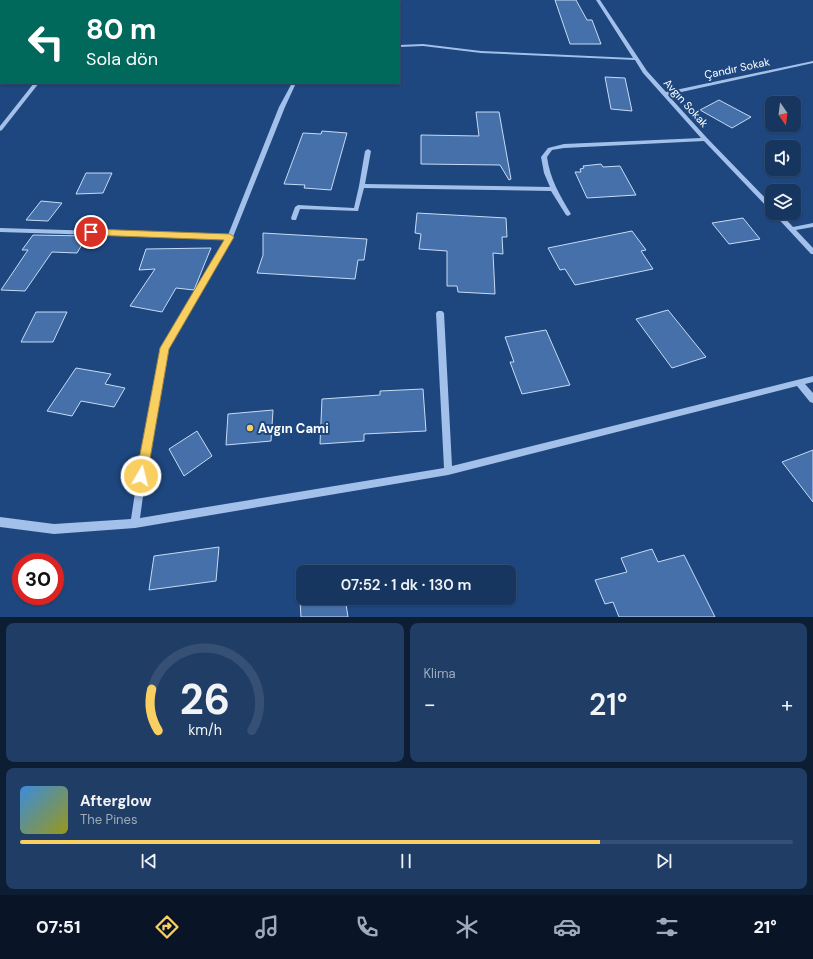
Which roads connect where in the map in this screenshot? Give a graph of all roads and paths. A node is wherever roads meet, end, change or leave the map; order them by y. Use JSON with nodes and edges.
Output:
{"nodes":[{"id":1,"x":306,"y":0,"type":"edge"},
{"id":2,"x":310,"y":0,"type":"edge"},
{"id":3,"x":598,"y":0,"type":"edge"},
{"id":4,"x":400,"y":46,"type":"edge"},
{"id":5,"x":636,"y":59,"type":"junction"},
{"id":6,"x":813,"y":62,"type":"edge"},
{"id":7,"x":36,"y":84,"type":"edge"},
{"id":8,"x":294,"y":84,"type":"edge"},
{"id":9,"x":664,"y":94,"type":"junction"},
{"id":10,"x":0,"y":129,"type":"edge"},
{"id":11,"x":705,"y":139,"type":"junction"},
{"id":12,"x":368,"y":151,"type":"dead end"},
{"id":13,"x":362,"y":186,"type":"junction"},
{"id":14,"x":553,"y":189,"type":"junction"},
{"id":15,"x":765,"y":202,"type":"edge"},
{"id":16,"x":568,"y":214,"type":"dead end"},
{"id":17,"x":294,"y":218,"type":"dead end"},
{"id":18,"x":783,"y":220,"type":"edge"},
{"id":19,"x":813,"y":226,"type":"edge"},
{"id":20,"x":791,"y":229,"type":"junction"},
{"id":21,"x":0,"y":230,"type":"edge"},
{"id":22,"x":230,"y":237,"type":"junction"},
{"id":23,"x":813,"y":252,"type":"edge"},
{"id":24,"x":440,"y":313,"type":"dead end"},
{"id":25,"x":813,"y":379,"type":"edge"},
{"id":26,"x":799,"y":383,"type":"junction"},
{"id":27,"x":813,"y":399,"type":"edge"},
{"id":28,"x":448,"y":471,"type":"junction"},
{"id":29,"x":0,"y":522,"type":"edge"},
{"id":30,"x":135,"y":523,"type":"junction"}],
"edges":[{"from":1,"to":2,"type":"street"},
{"from":3,"to":5,"type":"street","name":"Avgın Sokak"},
{"from":4,"to":5,"type":"street"},
{"from":5,"to":9,"type":"street","name":"Avgın Sokak"},
{"from":6,"to":9,"type":"street","name":"Çandır Sokak"},
{"from":7,"to":10,"type":"street"},
{"from":8,"to":22,"type":"street"},
{"from":9,"to":11,"type":"street","name":"Avgın Sokak"},
{"from":11,"to":14,"type":"street"},
{"from":11,"to":15,"type":"street","name":"Avgın Sokak"},
{"from":12,"to":13,"type":"street"},
{"from":13,"to":14,"type":"street"},
{"from":13,"to":17,"type":"street"},
{"from":14,"to":16,"type":"street"},
{"from":18,"to":20,"type":"street"},
{"from":19,"to":20,"type":"street"},
{"from":20,"to":23,"type":"street"},
{"from":21,"to":22,"type":"street"},
{"from":22,"to":30,"type":"street"},
{"from":24,"to":28,"type":"street"},
{"from":25,"to":26,"type":"street"},
{"from":26,"to":27,"type":"street"},
{"from":26,"to":28,"type":"street"},
{"from":28,"to":30,"type":"street"},
{"from":29,"to":30,"type":"street"}]}
